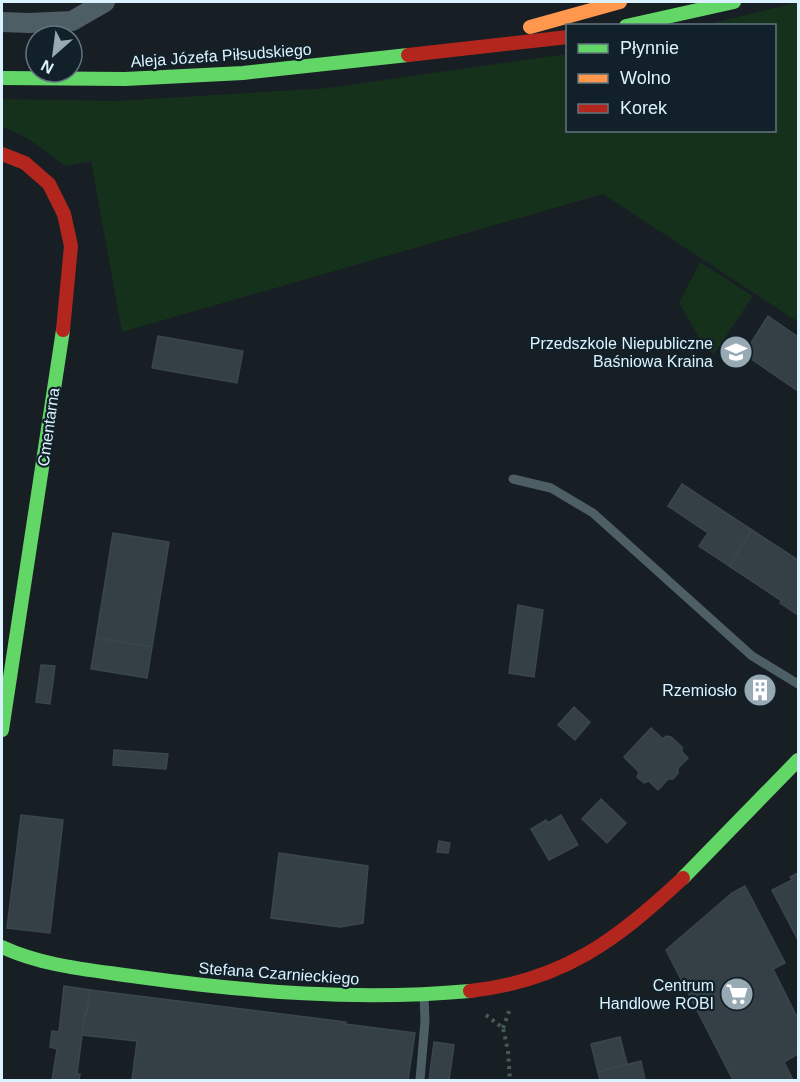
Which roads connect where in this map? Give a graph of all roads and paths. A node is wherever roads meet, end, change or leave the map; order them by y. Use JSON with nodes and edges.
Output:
{"nodes":[{"id":1,"x":105,"y":2,"type":"edge"},
{"id":2,"x":620,"y":2,"type":"edge"},
{"id":3,"x":734,"y":2,"type":"edge"},
{"id":4,"x":2,"y":22,"type":"edge"},
{"id":5,"x":636,"y":24,"type":"edge"},
{"id":6,"x":566,"y":37,"type":"edge"},
{"id":7,"x":443,"y":51,"type":"junction"},
{"id":8,"x":2,"y":78,"type":"edge"},
{"id":9,"x":2,"y":154,"type":"edge"},
{"id":10,"x":513,"y":478,"type":"dead end"},
{"id":11,"x":798,"y":684,"type":"edge"},
{"id":12,"x":2,"y":730,"type":"edge"},
{"id":13,"x":798,"y":760,"type":"edge"},
{"id":14,"x":2,"y":947,"type":"edge"},
{"id":15,"x":424,"y":994,"type":"junction"},
{"id":16,"x":480,"y":1008,"type":"dead end"},
{"id":17,"x":420,"y":1080,"type":"edge"},
{"id":18,"x":510,"y":1080,"type":"edge"}],
"edges":[{"from":1,"to":4,"type":"street"},
{"from":2,"to":7,"type":"street","name":"Aleja Józefa Piłsudskiego"},
{"from":3,"to":5,"type":"street"},
{"from":6,"to":7,"type":"street","name":"Aleja Józefa Piłsudskiego"},
{"from":7,"to":8,"type":"street","name":"Aleja Józefa Piłsudskiego"},
{"from":9,"to":12,"type":"street","name":"Cmentarna"},
{"from":10,"to":11,"type":"lane"},
{"from":13,"to":15,"type":"street","name":"Stefana Czarnieckiego"},
{"from":14,"to":15,"type":"street","name":"Stefana Czarnieckiego"},
{"from":15,"to":17,"type":"lane"},
{"from":16,"to":18,"type":"path"}]}
